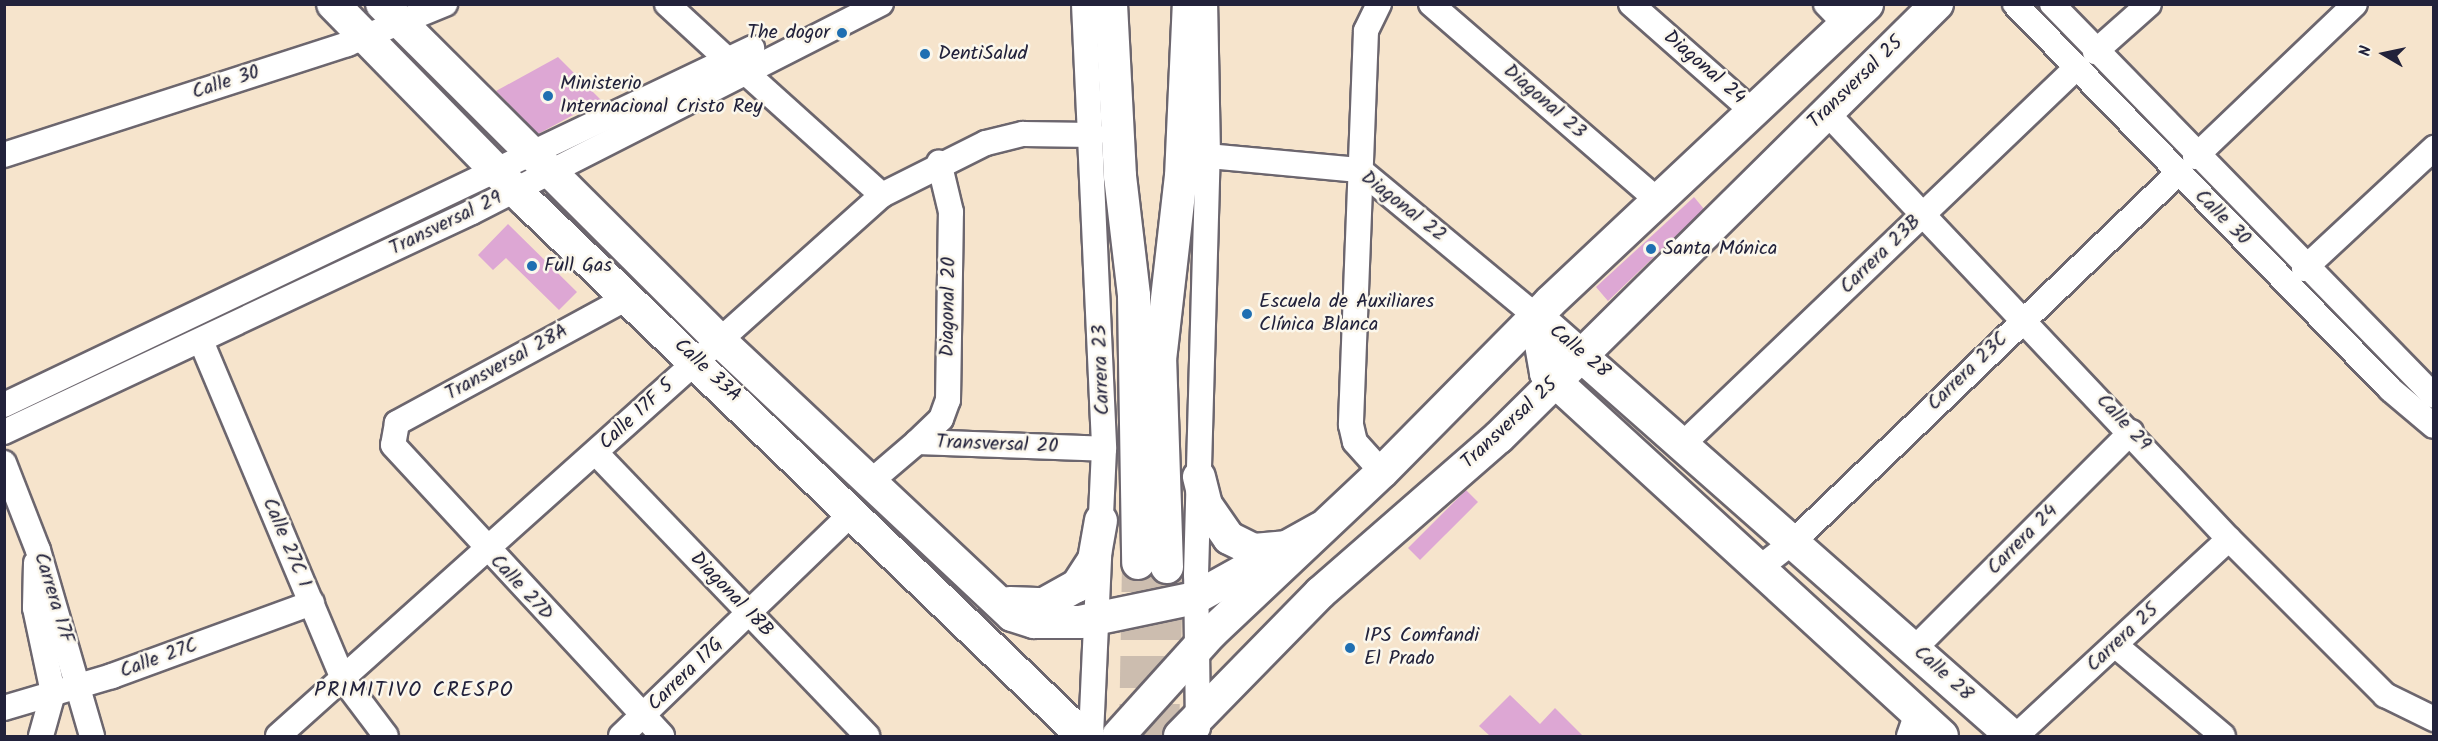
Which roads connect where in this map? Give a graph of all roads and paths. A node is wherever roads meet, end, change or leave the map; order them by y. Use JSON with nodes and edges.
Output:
{"nodes":[{"id":1,"x":333,"y":4,"type":"edge"},
{"id":2,"x":445,"y":4,"type":"edge"},
{"id":3,"x":667,"y":4,"type":"edge"},
{"id":4,"x":843,"y":4,"type":"edge"},
{"id":5,"x":881,"y":4,"type":"edge"},
{"id":6,"x":1084,"y":4,"type":"edge"},
{"id":7,"x":1111,"y":4,"type":"edge"},
{"id":8,"x":1190,"y":4,"type":"edge"},
{"id":9,"x":1205,"y":4,"type":"edge"},
{"id":10,"x":1379,"y":4,"type":"edge"},
{"id":11,"x":1431,"y":4,"type":"edge"},
{"id":12,"x":1631,"y":4,"type":"edge"},
{"id":13,"x":1937,"y":4,"type":"edge"},
{"id":14,"x":2015,"y":4,"type":"edge"},
{"id":15,"x":2052,"y":4,"type":"edge"},
{"id":16,"x":2149,"y":4,"type":"edge"},
{"id":17,"x":2355,"y":4,"type":"edge"},
{"id":18,"x":1846,"y":11,"type":"edge"},
{"id":19,"x":392,"y":14,"type":"edge"},
{"id":20,"x":366,"y":37,"type":"junction"},
{"id":21,"x":2086,"y":60,"type":"junction"},
{"id":22,"x":735,"y":65,"type":"junction"},
{"id":23,"x":1750,"y":109,"type":"junction"},
{"id":24,"x":1826,"y":112,"type":"junction"},
{"id":25,"x":1093,"y":135,"type":"junction"},
{"id":26,"x":2433,"y":148,"type":"edge"},
{"id":27,"x":4,"y":155,"type":"edge"},
{"id":28,"x":1209,"y":156,"type":"junction"},
{"id":29,"x":2195,"y":157,"type":"junction"},
{"id":30,"x":939,"y":162,"type":"junction"},
{"id":31,"x":540,"y":164,"type":"junction"},
{"id":32,"x":1360,"y":170,"type":"junction"},
{"id":33,"x":2178,"y":173,"type":"junction"},
{"id":34,"x":506,"y":181,"type":"junction"},
{"id":35,"x":882,"y":195,"type":"junction"},
{"id":36,"x":1656,"y":199,"type":"junction"},
{"id":37,"x":1924,"y":214,"type":"junction"},
{"id":38,"x":2304,"y":269,"type":"junction"},
{"id":39,"x":627,"y":297,"type":"junction"},
{"id":40,"x":1536,"y":316,"type":"junction"},
{"id":41,"x":2025,"y":317,"type":"junction"},
{"id":42,"x":201,"y":341,"type":"junction"},
{"id":43,"x":708,"y":350,"type":"junction"},
{"id":44,"x":1583,"y":355,"type":"junction"},
{"id":45,"x":1555,"y":382,"type":"junction"},
{"id":46,"x":2433,"y":396,"type":"edge"},
{"id":47,"x":4,"y":405,"type":"edge"},
{"id":48,"x":2433,"y":426,"type":"edge"},
{"id":49,"x":4,"y":432,"type":"edge"},
{"id":50,"x":2132,"y":432,"type":"junction"},
{"id":51,"x":392,"y":433,"type":"joint"},
{"id":52,"x":917,"y":442,"type":"junction"},
{"id":53,"x":1684,"y":443,"type":"junction"},
{"id":54,"x":1104,"y":449,"type":"junction"},
{"id":55,"x":596,"y":453,"type":"junction"},
{"id":56,"x":4,"y":463,"type":"edge"},
{"id":57,"x":1382,"y":472,"type":"junction"},
{"id":58,"x":1199,"y":477,"type":"junction"},
{"id":59,"x":868,"y":483,"type":"junction"},
{"id":60,"x":853,"y":512,"type":"junction"},
{"id":61,"x":1101,"y":521,"type":"junction"},
{"id":62,"x":1321,"y":528,"type":"junction"},
{"id":63,"x":2229,"y":539,"type":"junction"},
{"id":64,"x":1794,"y":542,"type":"junction"},
{"id":65,"x":1292,"y":546,"type":"junction"},
{"id":66,"x":38,"y":550,"type":"junction"},
{"id":67,"x":485,"y":550,"type":"junction"},
{"id":68,"x":1757,"y":570,"type":"junction"},
{"id":69,"x":981,"y":585,"type":"junction"},
{"id":70,"x":1195,"y":598,"type":"junction"},
{"id":71,"x":312,"y":603,"type":"junction"},
{"id":72,"x":748,"y":615,"type":"junction"},
{"id":73,"x":1096,"y":620,"type":"junction"},
{"id":74,"x":2115,"y":645,"type":"junction"},
{"id":75,"x":1197,"y":648,"type":"junction"},
{"id":76,"x":1914,"y":649,"type":"junction"},
{"id":77,"x":343,"y":678,"type":"junction"},
{"id":78,"x":80,"y":686,"type":"junction"},
{"id":79,"x":53,"y":693,"type":"junction"},
{"id":80,"x":4,"y":708,"type":"edge"},
{"id":81,"x":642,"y":716,"type":"junction"},
{"id":82,"x":2433,"y":718,"type":"edge"},
{"id":83,"x":1913,"y":725,"type":"edge"},
{"id":84,"x":1192,"y":730,"type":"edge"},
{"id":85,"x":41,"y":736,"type":"edge"},
{"id":86,"x":92,"y":736,"type":"edge"},
{"id":87,"x":278,"y":736,"type":"edge"},
{"id":88,"x":386,"y":736,"type":"edge"},
{"id":89,"x":621,"y":736,"type":"edge"},
{"id":90,"x":662,"y":736,"type":"edge"},
{"id":91,"x":867,"y":736,"type":"edge"},
{"id":92,"x":1083,"y":736,"type":"edge"},
{"id":93,"x":1091,"y":736,"type":"edge"},
{"id":94,"x":1118,"y":736,"type":"edge"},
{"id":95,"x":1942,"y":736,"type":"edge"},
{"id":96,"x":2014,"y":736,"type":"edge"},
{"id":97,"x":2223,"y":736,"type":"edge"}],
"edges":[{"from":1,"to":20,"type":"main road","name":"Calle 33A"},
{"from":2,"to":19,"type":"street","name":"Calle 30"},
{"from":3,"to":22,"type":"street"},
{"from":4,"to":22,"type":"street","name":"Transversal 29"},
{"from":5,"to":22,"type":"street","name":"Transversal 29"},
{"from":6,"to":25,"type":"street","name":"Carrera 23"},
{"from":7,"to":8,"type":"main road","name":"Carrera 23"},
{"from":9,"to":28,"type":"street"},
{"from":10,"to":32,"type":"street"},
{"from":11,"to":36,"type":"street","name":"Diagonal 23"},
{"from":12,"to":23,"type":"street","name":"Diagonal 24"},
{"from":13,"to":24,"type":"main road","name":"Transversal 25"},
{"from":14,"to":21,"type":"street","name":"Calle 30"},
{"from":15,"to":21,"type":"street","name":"Calle 30"},
{"from":16,"to":21,"type":"street","name":"Carrera 23B"},
{"from":17,"to":29,"type":"street"},
{"from":18,"to":23,"type":"main road"},
{"from":19,"to":20,"type":"street","name":"Calle 30"},
{"from":19,"to":31,"type":"main road","name":"Calle 33A"},
{"from":20,"to":27,"type":"street","name":"Calle 30"},
{"from":20,"to":34,"type":"main road","name":"Calle 33A"},
{"from":21,"to":29,"type":"street","name":"Calle 30"},
{"from":21,"to":33,"type":"street","name":"Calle 30"},
{"from":21,"to":37,"type":"street","name":"Carrera 23B"},
{"from":22,"to":31,"type":"street","name":"Transversal 29"},
{"from":22,"to":35,"type":"street"},
{"from":23,"to":36,"type":"main road"},
{"from":24,"to":37,"type":"street","name":"Calle 29"},
{"from":24,"to":44,"type":"main road","name":"Transversal 25"},
{"from":25,"to":30,"type":"street","name":"Calle 17F 5"},
{"from":25,"to":54,"type":"street","name":"Carrera 23"},
{"from":26,"to":38,"type":"street"},
{"from":28,"to":32,"type":"street","name":"Diagonal 22"},
{"from":28,"to":58,"type":"street"},
{"from":29,"to":38,"type":"street","name":"Calle 30"},
{"from":30,"to":35,"type":"street","name":"Calle 17F 5"},
{"from":30,"to":52,"type":"street","name":"Diagonal 20"},
{"from":31,"to":34,"type":"street","name":"Transversal 29"},
{"from":31,"to":43,"type":"main road","name":"Calle 33A"},
{"from":32,"to":40,"type":"street","name":"Diagonal 22"},
{"from":32,"to":57,"type":"street"},
{"from":33,"to":41,"type":"street","name":"Carrera 23C"},
{"from":33,"to":48,"type":"street","name":"Calle 30"},
{"from":34,"to":39,"type":"main road","name":"Calle 33A"},
{"from":34,"to":42,"type":"street","name":"Transversal 29"},
{"from":34,"to":47,"type":"street","name":"Transversal 29"},
{"from":35,"to":43,"type":"street","name":"Calle 17F 5"},
{"from":36,"to":40,"type":"main road"},
{"from":37,"to":41,"type":"street","name":"Calle 29"},
{"from":37,"to":53,"type":"street","name":"Carrera 23B"},
{"from":38,"to":46,"type":"street","name":"Calle 30"},
{"from":39,"to":43,"type":"main road","name":"Calle 33A"},
{"from":39,"to":51,"type":"street","name":"Transversal 28A"},
{"from":40,"to":44,"type":"main road","name":"Calle 28"},
{"from":40,"to":45,"type":"main road","name":"Calle 28"},
{"from":40,"to":57,"type":"main road"},
{"from":41,"to":50,"type":"street","name":"Calle 29"},
{"from":41,"to":64,"type":"street","name":"Carrera 23C"},
{"from":42,"to":49,"type":"street","name":"Transversal 29"},
{"from":42,"to":71,"type":"street","name":"Calle 27C 1"},
{"from":43,"to":55,"type":"street","name":"Calle 17F 5"},
{"from":43,"to":59,"type":"main road","name":"Calle 33A"},
{"from":43,"to":60,"type":"main road","name":"Calle 33A"},
{"from":44,"to":45,"type":"main road","name":"Transversal 25"},
{"from":44,"to":53,"type":"main road","name":"Calle 28"},
{"from":45,"to":68,"type":"main road","name":"Calle 28"},
{"from":45,"to":84,"type":"main road","name":"Transversal 25"},
{"from":50,"to":63,"type":"street","name":"Calle 29"},
{"from":50,"to":76,"type":"street","name":"Carrera 24"},
{"from":51,"to":67,"type":"street","name":"Calle 27D"},
{"from":52,"to":54,"type":"street","name":"Transversal 20"},
{"from":52,"to":59,"type":"street","name":"Transversal 20"},
{"from":53,"to":64,"type":"main road","name":"Calle 28"},
{"from":54,"to":61,"type":"street","name":"Carrera 23"},
{"from":55,"to":67,"type":"street","name":"Calle 17F 5"},
{"from":55,"to":72,"type":"street","name":"Diagonal 18B"},
{"from":56,"to":66,"type":"street","name":"Carrera 17F"},
{"from":57,"to":62,"type":"main road"},
{"from":58,"to":65,"type":"main road"},
{"from":58,"to":70,"type":"street"},
{"from":59,"to":69,"type":"main road","name":"Calle 33A"},
{"from":60,"to":72,"type":"street","name":"Carrera 17G"},
{"from":60,"to":92,"type":"main road","name":"Calle 33A"},
{"from":61,"to":69,"type":"main road"},
{"from":61,"to":73,"type":"street","name":"Carrera 23"},
{"from":62,"to":65,"type":"main road"},
{"from":62,"to":75,"type":"main road"},
{"from":63,"to":74,"type":"street","name":"Carrera 25"},
{"from":63,"to":82,"type":"street","name":"Calle 29"},
{"from":64,"to":68,"type":"street","name":"Carrera 23C"},
{"from":64,"to":76,"type":"main road","name":"Calle 28"},
{"from":65,"to":70,"type":"main road"},
{"from":66,"to":78,"type":"street","name":"Carrera 17F"},
{"from":66,"to":79,"type":"street"},
{"from":67,"to":77,"type":"street","name":"Calle 17F 5"},
{"from":67,"to":81,"type":"street","name":"Calle 27D"},
{"from":68,"to":83,"type":"main road","name":"Calle 28"},
{"from":69,"to":73,"type":"main road","name":"Calle 33A"},
{"from":70,"to":73,"type":"main road"},
{"from":70,"to":75,"type":"street"},
{"from":71,"to":77,"type":"street","name":"Calle 27C 1"},
{"from":71,"to":78,"type":"street","name":"Calle 27C"},
{"from":72,"to":81,"type":"street","name":"Carrera 17G"},
{"from":72,"to":91,"type":"street","name":"Diagonal 18B"},
{"from":73,"to":93,"type":"street","name":"Carrera 23"},
{"from":74,"to":96,"type":"street","name":"Carrera 25"},
{"from":74,"to":97,"type":"street"},
{"from":75,"to":84,"type":"street"},
{"from":75,"to":94,"type":"main road"},
{"from":76,"to":96,"type":"main road","name":"Calle 28"},
{"from":77,"to":87,"type":"street","name":"Calle 17F 5"},
{"from":77,"to":88,"type":"street","name":"Calle 27C 1"},
{"from":78,"to":79,"type":"street","name":"Calle 27C"},
{"from":78,"to":86,"type":"street","name":"Carrera 17F"},
{"from":79,"to":80,"type":"street","name":"Calle 27C"},
{"from":79,"to":85,"type":"street"},
{"from":81,"to":89,"type":"street","name":"Carrera 17G"},
{"from":81,"to":90,"type":"street","name":"Calle 27D"},
{"from":83,"to":95,"type":"main road","name":"Calle 28"}]}
